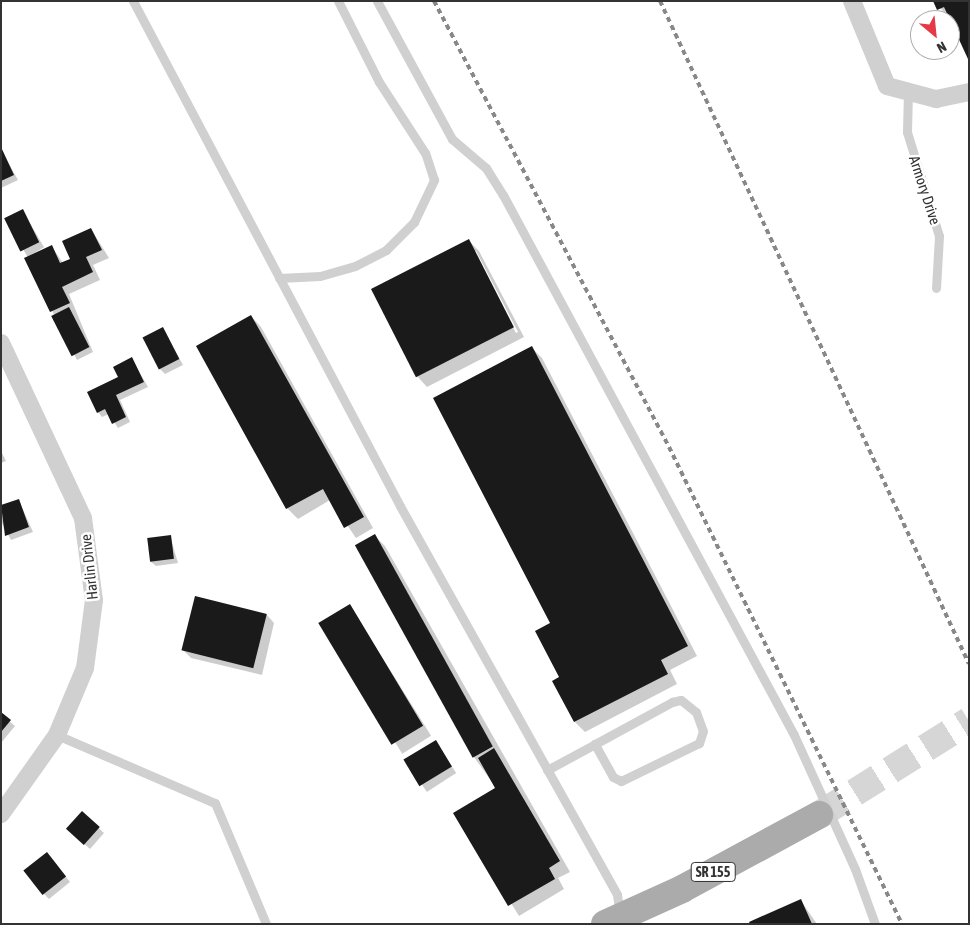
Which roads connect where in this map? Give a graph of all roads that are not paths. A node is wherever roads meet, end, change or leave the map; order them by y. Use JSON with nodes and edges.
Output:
{"nodes":[{"id":1,"x":133,"y":1,"type":"edge"},
{"id":2,"x":338,"y":1,"type":"edge"},
{"id":3,"x":377,"y":1,"type":"edge"},
{"id":4,"x":852,"y":1,"type":"edge"},
{"id":5,"x":908,"y":91,"type":"junction"},
{"id":6,"x":969,"y":92,"type":"edge"},
{"id":7,"x":279,"y":278,"type":"junction"},
{"id":8,"x":936,"y":288,"type":"dead end"},
{"id":9,"x":1,"y":343,"type":"edge"},
{"id":10,"x":58,"y":735,"type":"junction"},
{"id":11,"x":595,"y":744,"type":"junction"},
{"id":12,"x":547,"y":770,"type":"junction"},
{"id":13,"x":1,"y":814,"type":"edge"},
{"id":14,"x":819,"y":815,"type":"tunnel mouth"},
{"id":15,"x":616,"y":922,"type":"edge"},
{"id":16,"x":266,"y":924,"type":"edge"},
{"id":17,"x":875,"y":924,"type":"edge"}],
"edges":[{"from":1,"to":7,"type":"lane"},
{"from":2,"to":7,"type":"lane"},
{"from":3,"to":17,"type":"lane"},
{"from":4,"to":5,"type":"street"},
{"from":5,"to":6,"type":"street"},
{"from":5,"to":8,"type":"lane","name":"Armory Drive"},
{"from":7,"to":12,"type":"lane"},
{"from":9,"to":10,"type":"street","name":"Harlin Drive"},
{"from":10,"to":13,"type":"street","name":"Harlin Drive"},
{"from":10,"to":16,"type":"lane"},
{"from":11,"to":11,"type":"lane"},
{"from":11,"to":12,"type":"lane"},
{"from":12,"to":15,"type":"lane"},
{"from":14,"to":15,"type":"main road","number":"SR 155"}]}
